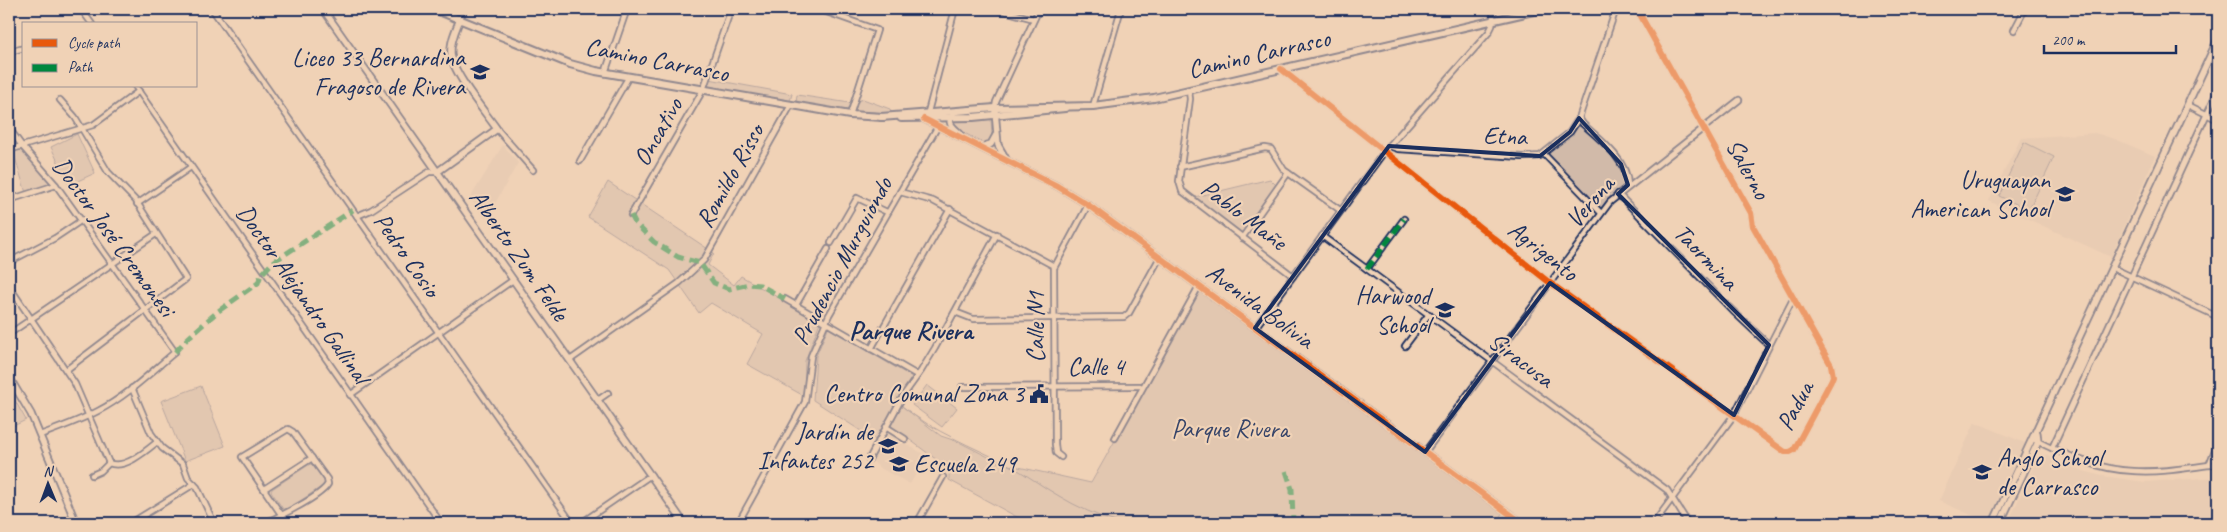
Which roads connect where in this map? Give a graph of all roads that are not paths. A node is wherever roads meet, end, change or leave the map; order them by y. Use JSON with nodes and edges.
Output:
{"nodes":[{"id":1,"x":81,"y":9,"type":"edge"},
{"id":2,"x":212,"y":9,"type":"edge"},
{"id":3,"x":323,"y":9,"type":"edge"},
{"id":4,"x":434,"y":9,"type":"edge"},
{"id":5,"x":464,"y":9,"type":"edge"},
{"id":6,"x":627,"y":9,"type":"edge"},
{"id":7,"x":731,"y":9,"type":"edge"},
{"id":8,"x":818,"y":9,"type":"edge"},
{"id":9,"x":955,"y":9,"type":"edge"},
{"id":10,"x":997,"y":9,"type":"edge"},
{"id":11,"x":1039,"y":9,"type":"edge"},
{"id":12,"x":1121,"y":9,"type":"edge"},
{"id":13,"x":1494,"y":9,"type":"edge"},
{"id":14,"x":1544,"y":9,"type":"edge"},
{"id":15,"x":1616,"y":9,"type":"edge"},
{"id":16,"x":1637,"y":9,"type":"edge"},
{"id":17,"x":2025,"y":9,"type":"edge"},
{"id":18,"x":460,"y":19,"type":"junction"},
{"id":19,"x":1034,"y":20,"type":"junction"},
{"id":20,"x":1492,"y":21,"type":"junction"},
{"id":21,"x":91,"y":22,"type":"edge"},
{"id":22,"x":2014,"y":30,"type":"dead end"},
{"id":23,"x":2218,"y":39,"type":"edge"},
{"id":24,"x":22,"y":49,"type":"edge"},
{"id":25,"x":9,"y":52,"type":"edge"},
{"id":26,"x":1281,"y":69,"type":"junction"},
{"id":27,"x":605,"y":73,"type":"junction"},
{"id":28,"x":628,"y":78,"type":"junction"},
{"id":29,"x":137,"y":88,"type":"edge"},
{"id":30,"x":703,"y":90,"type":"junction"},
{"id":31,"x":1189,"y":90,"type":"junction"},
{"id":32,"x":2218,"y":90,"type":"edge"},
{"id":33,"x":139,"y":91,"type":"junction"},
{"id":34,"x":60,"y":100,"type":"dead end"},
{"id":35,"x":1739,"y":100,"type":"dead end"},
{"id":36,"x":791,"y":105,"type":"junction"},
{"id":37,"x":2188,"y":105,"type":"junction"},
{"id":38,"x":1094,"y":106,"type":"junction"},
{"id":39,"x":973,"y":110,"type":"junction"},
{"id":40,"x":995,"y":111,"type":"junction"},
{"id":41,"x":850,"y":114,"type":"junction"},
{"id":42,"x":926,"y":115,"type":"junction"},
{"id":43,"x":2207,"y":115,"type":"junction"},
{"id":44,"x":950,"y":118,"type":"junction"},
{"id":45,"x":1579,"y":118,"type":"junction"},
{"id":46,"x":2218,"y":120,"type":"edge"},
{"id":47,"x":938,"y":126,"type":"junction"},
{"id":48,"x":9,"y":128,"type":"edge"},
{"id":49,"x":81,"y":128,"type":"junction"},
{"id":50,"x":1702,"y":128,"type":"junction"},
{"id":51,"x":497,"y":129,"type":"junction"},
{"id":52,"x":996,"y":133,"type":"junction"},
{"id":53,"x":964,"y":139,"type":"junction"},
{"id":54,"x":22,"y":146,"type":"junction"},
{"id":55,"x":1389,"y":146,"type":"junction"},
{"id":56,"x":980,"y":147,"type":"junction"},
{"id":57,"x":9,"y":150,"type":"edge"},
{"id":58,"x":1384,"y":152,"type":"junction"},
{"id":59,"x":1544,"y":154,"type":"junction"},
{"id":60,"x":1007,"y":160,"type":"junction"},
{"id":61,"x":580,"y":161,"type":"dead end"},
{"id":62,"x":191,"y":167,"type":"junction"},
{"id":63,"x":1180,"y":168,"type":"junction"},
{"id":64,"x":533,"y":170,"type":"dead end"},
{"id":65,"x":437,"y":172,"type":"junction"},
{"id":66,"x":1288,"y":173,"type":"junction"},
{"id":67,"x":56,"y":185,"type":"junction"},
{"id":68,"x":1628,"y":185,"type":"junction"},
{"id":69,"x":900,"y":192,"type":"junction"},
{"id":70,"x":1618,"y":194,"type":"junction"},
{"id":71,"x":9,"y":200,"type":"edge"},
{"id":72,"x":138,"y":204,"type":"junction"},
{"id":73,"x":1088,"y":205,"type":"junction"},
{"id":74,"x":950,"y":210,"type":"junction"},
{"id":75,"x":1340,"y":210,"type":"junction"},
{"id":76,"x":887,"y":212,"type":"junction"},
{"id":77,"x":1601,"y":213,"type":"junction"},
{"id":78,"x":631,"y":215,"type":"dead end"},
{"id":79,"x":357,"y":216,"type":"junction"},
{"id":80,"x":1404,"y":219,"type":"dead end"},
{"id":81,"x":82,"y":220,"type":"junction"},
{"id":82,"x":156,"y":234,"type":"junction"},
{"id":83,"x":997,"y":234,"type":"junction"},
{"id":84,"x":1322,"y":236,"type":"junction"},
{"id":85,"x":1242,"y":238,"type":"junction"},
{"id":86,"x":831,"y":243,"type":"dead end"},
{"id":87,"x":828,"y":249,"type":"dead end"},
{"id":88,"x":1160,"y":257,"type":"junction"},
{"id":89,"x":9,"y":262,"type":"edge"},
{"id":90,"x":112,"y":264,"type":"junction"},
{"id":91,"x":1054,"y":266,"type":"junction"},
{"id":92,"x":2112,"y":268,"type":"junction"},
{"id":93,"x":1366,"y":269,"type":"junction"},
{"id":94,"x":1292,"y":276,"type":"junction"},
{"id":95,"x":2132,"y":277,"type":"junction"},
{"id":96,"x":513,"y":280,"type":"junction"},
{"id":97,"x":1550,"y":283,"type":"junction"},
{"id":98,"x":9,"y":286,"type":"edge"},
{"id":99,"x":1199,"y":286,"type":"junction"},
{"id":100,"x":1793,"y":299,"type":"junction"},
{"id":101,"x":785,"y":300,"type":"dead end"},
{"id":102,"x":796,"y":305,"type":"junction"},
{"id":103,"x":146,"y":310,"type":"junction"},
{"id":104,"x":956,"y":312,"type":"junction"},
{"id":105,"x":1429,"y":314,"type":"junction"},
{"id":106,"x":2218,"y":317,"type":"edge"},
{"id":107,"x":1054,"y":318,"type":"junction"},
{"id":108,"x":32,"y":319,"type":"junction"},
{"id":109,"x":825,"y":323,"type":"junction"},
{"id":110,"x":1255,"y":328,"type":"junction"},
{"id":111,"x":438,"y":333,"type":"junction"},
{"id":112,"x":9,"y":334,"type":"edge"},
{"id":113,"x":1769,"y":345,"type":"junction"},
{"id":114,"x":1405,"y":346,"type":"dead end"},
{"id":115,"x":871,"y":348,"type":"junction"},
{"id":116,"x":570,"y":360,"type":"junction"},
{"id":117,"x":1493,"y":362,"type":"junction"},
{"id":118,"x":66,"y":370,"type":"junction"},
{"id":119,"x":917,"y":375,"type":"junction"},
{"id":120,"x":1833,"y":376,"type":"joint"},
{"id":121,"x":9,"y":377,"type":"edge"},
{"id":122,"x":1055,"y":386,"type":"junction"},
{"id":123,"x":1140,"y":386,"type":"dead end"},
{"id":124,"x":962,"y":387,"type":"dead end"},
{"id":125,"x":132,"y":388,"type":"junction"},
{"id":126,"x":608,"y":393,"type":"dead end"},
{"id":127,"x":350,"y":396,"type":"junction"},
{"id":128,"x":598,"y":400,"type":"junction"},
{"id":129,"x":89,"y":415,"type":"junction"},
{"id":130,"x":1734,"y":415,"type":"junction"},
{"id":131,"x":886,"y":427,"type":"junction"},
{"id":132,"x":40,"y":435,"type":"junction"},
{"id":133,"x":1115,"y":438,"type":"dead end"},
{"id":134,"x":905,"y":440,"type":"dead end"},
{"id":135,"x":2035,"y":440,"type":"junction"},
{"id":136,"x":157,"y":442,"type":"junction"},
{"id":137,"x":2218,"y":442,"type":"edge"},
{"id":138,"x":2052,"y":448,"type":"junction"},
{"id":139,"x":1425,"y":452,"type":"junction"},
{"id":140,"x":1790,"y":452,"type":"joint"},
{"id":141,"x":1061,"y":456,"type":"dead end"},
{"id":142,"x":312,"y":458,"type":"junction"},
{"id":143,"x":869,"y":459,"type":"dead end"},
{"id":144,"x":109,"y":463,"type":"junction"},
{"id":145,"x":2218,"y":464,"type":"edge"},
{"id":146,"x":2209,"y":466,"type":"junction"},
{"id":147,"x":92,"y":475,"type":"dead end"},
{"id":148,"x":651,"y":475,"type":"junction"},
{"id":149,"x":942,"y":478,"type":"dead end"},
{"id":150,"x":194,"y":484,"type":"junction"},
{"id":151,"x":264,"y":489,"type":"junction"},
{"id":152,"x":1672,"y":499,"type":"junction"},
{"id":153,"x":282,"y":515,"type":"junction"},
{"id":154,"x":440,"y":522,"type":"edge"},
{"id":155,"x":76,"y":523,"type":"edge"},
{"id":156,"x":132,"y":523,"type":"edge"},
{"id":157,"x":214,"y":523,"type":"edge"},
{"id":158,"x":266,"y":523,"type":"edge"},
{"id":159,"x":287,"y":523,"type":"edge"},
{"id":160,"x":434,"y":523,"type":"edge"},
{"id":161,"x":572,"y":523,"type":"edge"},
{"id":162,"x":581,"y":523,"type":"edge"},
{"id":163,"x":684,"y":523,"type":"edge"},
{"id":164,"x":738,"y":523,"type":"edge"},
{"id":165,"x":917,"y":523,"type":"edge"},
{"id":166,"x":1522,"y":523,"type":"edge"},
{"id":167,"x":1654,"y":523,"type":"edge"},
{"id":168,"x":1688,"y":523,"type":"edge"},
{"id":169,"x":1993,"y":523,"type":"edge"},
{"id":170,"x":2000,"y":523,"type":"edge"}],
"edges":[{"from":1,"to":21,"type":"street"},
{"from":2,"to":79,"type":"street","name":"Pedro Cosio"},
{"from":3,"to":65,"type":"street","name":"Alberto Zum Felde"},
{"from":4,"to":18,"type":"main road","name":"Camino Carrasco"},
{"from":5,"to":18,"type":"street"},
{"from":6,"to":27,"type":"street"},
{"from":7,"to":30,"type":"street","name":"Oncativo"},
{"from":8,"to":41,"type":"street"},
{"from":9,"to":42,"type":"street"},
{"from":10,"to":19,"type":"street"},
{"from":11,"to":19,"type":"street"},
{"from":12,"to":38,"type":"street"},
{"from":13,"to":20,"type":"street"},
{"from":14,"to":20,"type":"main road","name":"Camino Carrasco"},
{"from":15,"to":45,"type":"street","name":"Etna"},
{"from":16,"to":50,"type":"street","name":"Salerno"},
{"from":17,"to":22,"type":"street"},
{"from":18,"to":27,"type":"main road","name":"Camino Carrasco"},
{"from":18,"to":51,"type":"street"},
{"from":19,"to":40,"type":"street"},
{"from":20,"to":26,"type":"main road","name":"Camino Carrasco"},
{"from":20,"to":55,"type":"street"},
{"from":23,"to":37,"type":"street"},
{"from":24,"to":25,"type":"street"},
{"from":26,"to":31,"type":"main road","name":"Camino Carrasco"},
{"from":26,"to":58,"type":"street","name":"Agrigento"},
{"from":27,"to":28,"type":"main road","name":"Camino Carrasco"},
{"from":28,"to":30,"type":"main road","name":"Camino Carrasco"},
{"from":28,"to":61,"type":"street"},
{"from":29,"to":33,"type":"street","name":"Doctor Alejandro Gallinal"},
{"from":30,"to":36,"type":"main road","name":"Camino Carrasco"},
{"from":30,"to":78,"type":"street","name":"Oncativo"},
{"from":31,"to":38,"type":"main road","name":"Camino Carrasco"},
{"from":31,"to":63,"type":"street","name":"Pablo Mañe"},
{"from":32,"to":43,"type":"street"},
{"from":33,"to":49,"type":"street"},
{"from":33,"to":62,"type":"street","name":"Doctor Alejandro Gallinal"},
{"from":34,"to":49,"type":"street"},
{"from":35,"to":50,"type":"street","name":"Verona"},
{"from":36,"to":41,"type":"main road","name":"Camino Carrasco"},
{"from":36,"to":116,"type":"street","name":"Romildo Risso"},
{"from":37,"to":43,"type":"street"},
{"from":37,"to":92,"type":"street"},
{"from":38,"to":40,"type":"main road","name":"Camino Carrasco"},
{"from":39,"to":40,"type":"main road","name":"Camino Carrasco"},
{"from":39,"to":42,"type":"main road","name":"Camino Carrasco"},
{"from":39,"to":44,"type":"street","name":"Camino Carrasco"},
{"from":40,"to":44,"type":"main road","name":"Camino Carrasco"},
{"from":40,"to":52,"type":"street"},
{"from":41,"to":42,"type":"main road","name":"Camino Carrasco"},
{"from":42,"to":44,"type":"main road","name":"Camino Carrasco"},
{"from":42,"to":47,"type":"street","name":"Avenida Bolivia"},
{"from":43,"to":46,"type":"street"},
{"from":43,"to":95,"type":"street"},
{"from":44,"to":53,"type":"street","name":"Avenida Bolivia"},
{"from":45,"to":59,"type":"street","name":"Etna"},
{"from":45,"to":68,"type":"street"},
{"from":47,"to":53,"type":"street","name":"Avenida Bolivia"},
{"from":47,"to":69,"type":"street","name":"Prudencio Murguiondo"},
{"from":48,"to":54,"type":"street","name":"Doctor José Cremonesi"},
{"from":49,"to":54,"type":"street"},
{"from":49,"to":72,"type":"street"},
{"from":50,"to":68,"type":"street","name":"Verona"},
{"from":50,"to":100,"type":"street","name":"Salerno"},
{"from":51,"to":64,"type":"street"},
{"from":51,"to":65,"type":"street"},
{"from":52,"to":56,"type":"street"},
{"from":52,"to":60,"type":"street"},
{"from":53,"to":56,"type":"street","name":"Avenida Bolivia"},
{"from":54,"to":57,"type":"street"},
{"from":54,"to":67,"type":"street","name":"Doctor José Cremonesi"},
{"from":55,"to":58,"type":"street"},
{"from":55,"to":59,"type":"street","name":"Etna"},
{"from":56,"to":60,"type":"street","name":"Avenida Bolivia"},
{"from":58,"to":75,"type":"street"},
{"from":58,"to":97,"type":"street","name":"Agrigento"},
{"from":59,"to":77,"type":"street"},
{"from":60,"to":73,"type":"street","name":"Avenida Bolivia"},
{"from":62,"to":72,"type":"street"},
{"from":62,"to":127,"type":"street","name":"Doctor Alejandro Gallinal"},
{"from":63,"to":66,"type":"street"},
{"from":63,"to":85,"type":"street","name":"Pablo Mañe"},
{"from":65,"to":79,"type":"street"},
{"from":65,"to":96,"type":"street","name":"Alberto Zum Felde"},
{"from":66,"to":75,"type":"street"},
{"from":66,"to":85,"type":"street"},
{"from":67,"to":71,"type":"street"},
{"from":67,"to":81,"type":"street","name":"Doctor José Cremonesi"},
{"from":68,"to":70,"type":"street","name":"Verona"},
{"from":69,"to":74,"type":"street"},
{"from":69,"to":76,"type":"street","name":"Prudencio Murguiondo"},
{"from":70,"to":77,"type":"street","name":"Verona"},
{"from":70,"to":113,"type":"street","name":"Taormina"},
{"from":72,"to":82,"type":"street"},
{"from":73,"to":88,"type":"street","name":"Avenida Bolivia"},
{"from":73,"to":91,"type":"street","name":"Calle N1"},
{"from":74,"to":83,"type":"street"},
{"from":74,"to":115,"type":"street"},
{"from":75,"to":84,"type":"street"},
{"from":76,"to":86,"type":"street"},
{"from":76,"to":109,"type":"street","name":"Prudencio Murguiondo"},
{"from":77,"to":97,"type":"street","name":"Verona"},
{"from":79,"to":111,"type":"street","name":"Pedro Cosio"},
{"from":80,"to":93,"type":"street"},
{"from":81,"to":89,"type":"street"},
{"from":81,"to":90,"type":"street","name":"Doctor José Cremonesi"},
{"from":82,"to":90,"type":"street"},
{"from":82,"to":103,"type":"street"},
{"from":83,"to":91,"type":"street"},
{"from":83,"to":104,"type":"street"},
{"from":84,"to":93,"type":"street","name":"Siracusa"},
{"from":84,"to":94,"type":"street"},
{"from":85,"to":94,"type":"street","name":"Pablo Mañe"},
{"from":87,"to":102,"type":"street"},
{"from":88,"to":99,"type":"street","name":"Avenida Bolivia"},
{"from":88,"to":107,"type":"street"},
{"from":90,"to":103,"type":"street","name":"Doctor José Cremonesi"},
{"from":90,"to":108,"type":"street"},
{"from":91,"to":107,"type":"street","name":"Calle N1"},
{"from":92,"to":95,"type":"street"},
{"from":92,"to":135,"type":"street"},
{"from":93,"to":105,"type":"street","name":"Siracusa"},
{"from":94,"to":110,"type":"street"},
{"from":95,"to":106,"type":"street"},
{"from":95,"to":138,"type":"street"},
{"from":96,"to":111,"type":"street"},
{"from":96,"to":116,"type":"street","name":"Alberto Zum Felde"},
{"from":97,"to":117,"type":"street","name":"Verona"},
{"from":97,"to":130,"type":"street","name":"Agrigento"},
{"from":98,"to":108,"type":"street"},
{"from":99,"to":110,"type":"street","name":"Avenida Bolivia"},
{"from":99,"to":133,"type":"street"},
{"from":100,"to":113,"type":"street"},
{"from":100,"to":120,"type":"street","name":"Salerno"},
{"from":101,"to":102,"type":"street"},
{"from":102,"to":109,"type":"street"},
{"from":103,"to":118,"type":"street"},
{"from":103,"to":125,"type":"street","name":"Doctor José Cremonesi"},
{"from":104,"to":107,"type":"street"},
{"from":104,"to":119,"type":"street"},
{"from":105,"to":114,"type":"street"},
{"from":105,"to":117,"type":"street","name":"Siracusa"},
{"from":107,"to":122,"type":"street","name":"Calle N1"},
{"from":108,"to":112,"type":"street"},
{"from":108,"to":118,"type":"street"},
{"from":109,"to":115,"type":"street"},
{"from":109,"to":164,"type":"street","name":"Prudencio Murguiondo"},
{"from":110,"to":139,"type":"street","name":"Avenida Bolivia"},
{"from":111,"to":127,"type":"street"},
{"from":111,"to":161,"type":"street","name":"Pedro Cosio"},
{"from":113,"to":130,"type":"street"},
{"from":115,"to":119,"type":"street"},
{"from":116,"to":128,"type":"street","name":"Alberto Zum Felde"},
{"from":117,"to":139,"type":"street","name":"Verona"},
{"from":117,"to":152,"type":"street","name":"Siracusa"},
{"from":118,"to":129,"type":"street"},
{"from":119,"to":131,"type":"street"},
{"from":120,"to":140,"type":"street","name":"Padua"},
{"from":121,"to":132,"type":"street"},
{"from":122,"to":123,"type":"street","name":"Calle 4"},
{"from":122,"to":124,"type":"street","name":"Calle 4"},
{"from":122,"to":141,"type":"street","name":"Calle N1"},
{"from":125,"to":129,"type":"street"},
{"from":125,"to":136,"type":"street"},
{"from":126,"to":128,"type":"street"},
{"from":127,"to":154,"type":"street","name":"Doctor Alejandro Gallinal"},
{"from":128,"to":148,"type":"street","name":"Alberto Zum Felde"},
{"from":129,"to":132,"type":"street"},
{"from":129,"to":144,"type":"street"},
{"from":130,"to":140,"type":"street","name":"Agrigento"},
{"from":130,"to":152,"type":"street"},
{"from":131,"to":134,"type":"street"},
{"from":131,"to":143,"type":"street"},
{"from":132,"to":155,"type":"street"},
{"from":135,"to":138,"type":"street"},
{"from":135,"to":169,"type":"street"},
{"from":135,"to":170,"type":"street"},
{"from":136,"to":144,"type":"street"},
{"from":136,"to":150,"type":"street"},
{"from":137,"to":146,"type":"street"},
{"from":138,"to":146,"type":"street"},
{"from":139,"to":166,"type":"street","name":"Avenida Bolivia"},
{"from":142,"to":151,"type":"street"},
{"from":142,"to":151,"type":"street"},
{"from":142,"to":153,"type":"street"},
{"from":144,"to":147,"type":"street"},
{"from":145,"to":146,"type":"street"},
{"from":148,"to":162,"type":"street"},
{"from":148,"to":163,"type":"street","name":"Alberto Zum Felde"},
{"from":149,"to":165,"type":"street"},
{"from":150,"to":156,"type":"street"},
{"from":150,"to":157,"type":"street"},
{"from":151,"to":153,"type":"street"},
{"from":152,"to":167,"type":"street"},
{"from":152,"to":168,"type":"street","name":"Siracusa"},
{"from":153,"to":158,"type":"street"},
{"from":153,"to":159,"type":"street"},
{"from":154,"to":160,"type":"street"}]}
